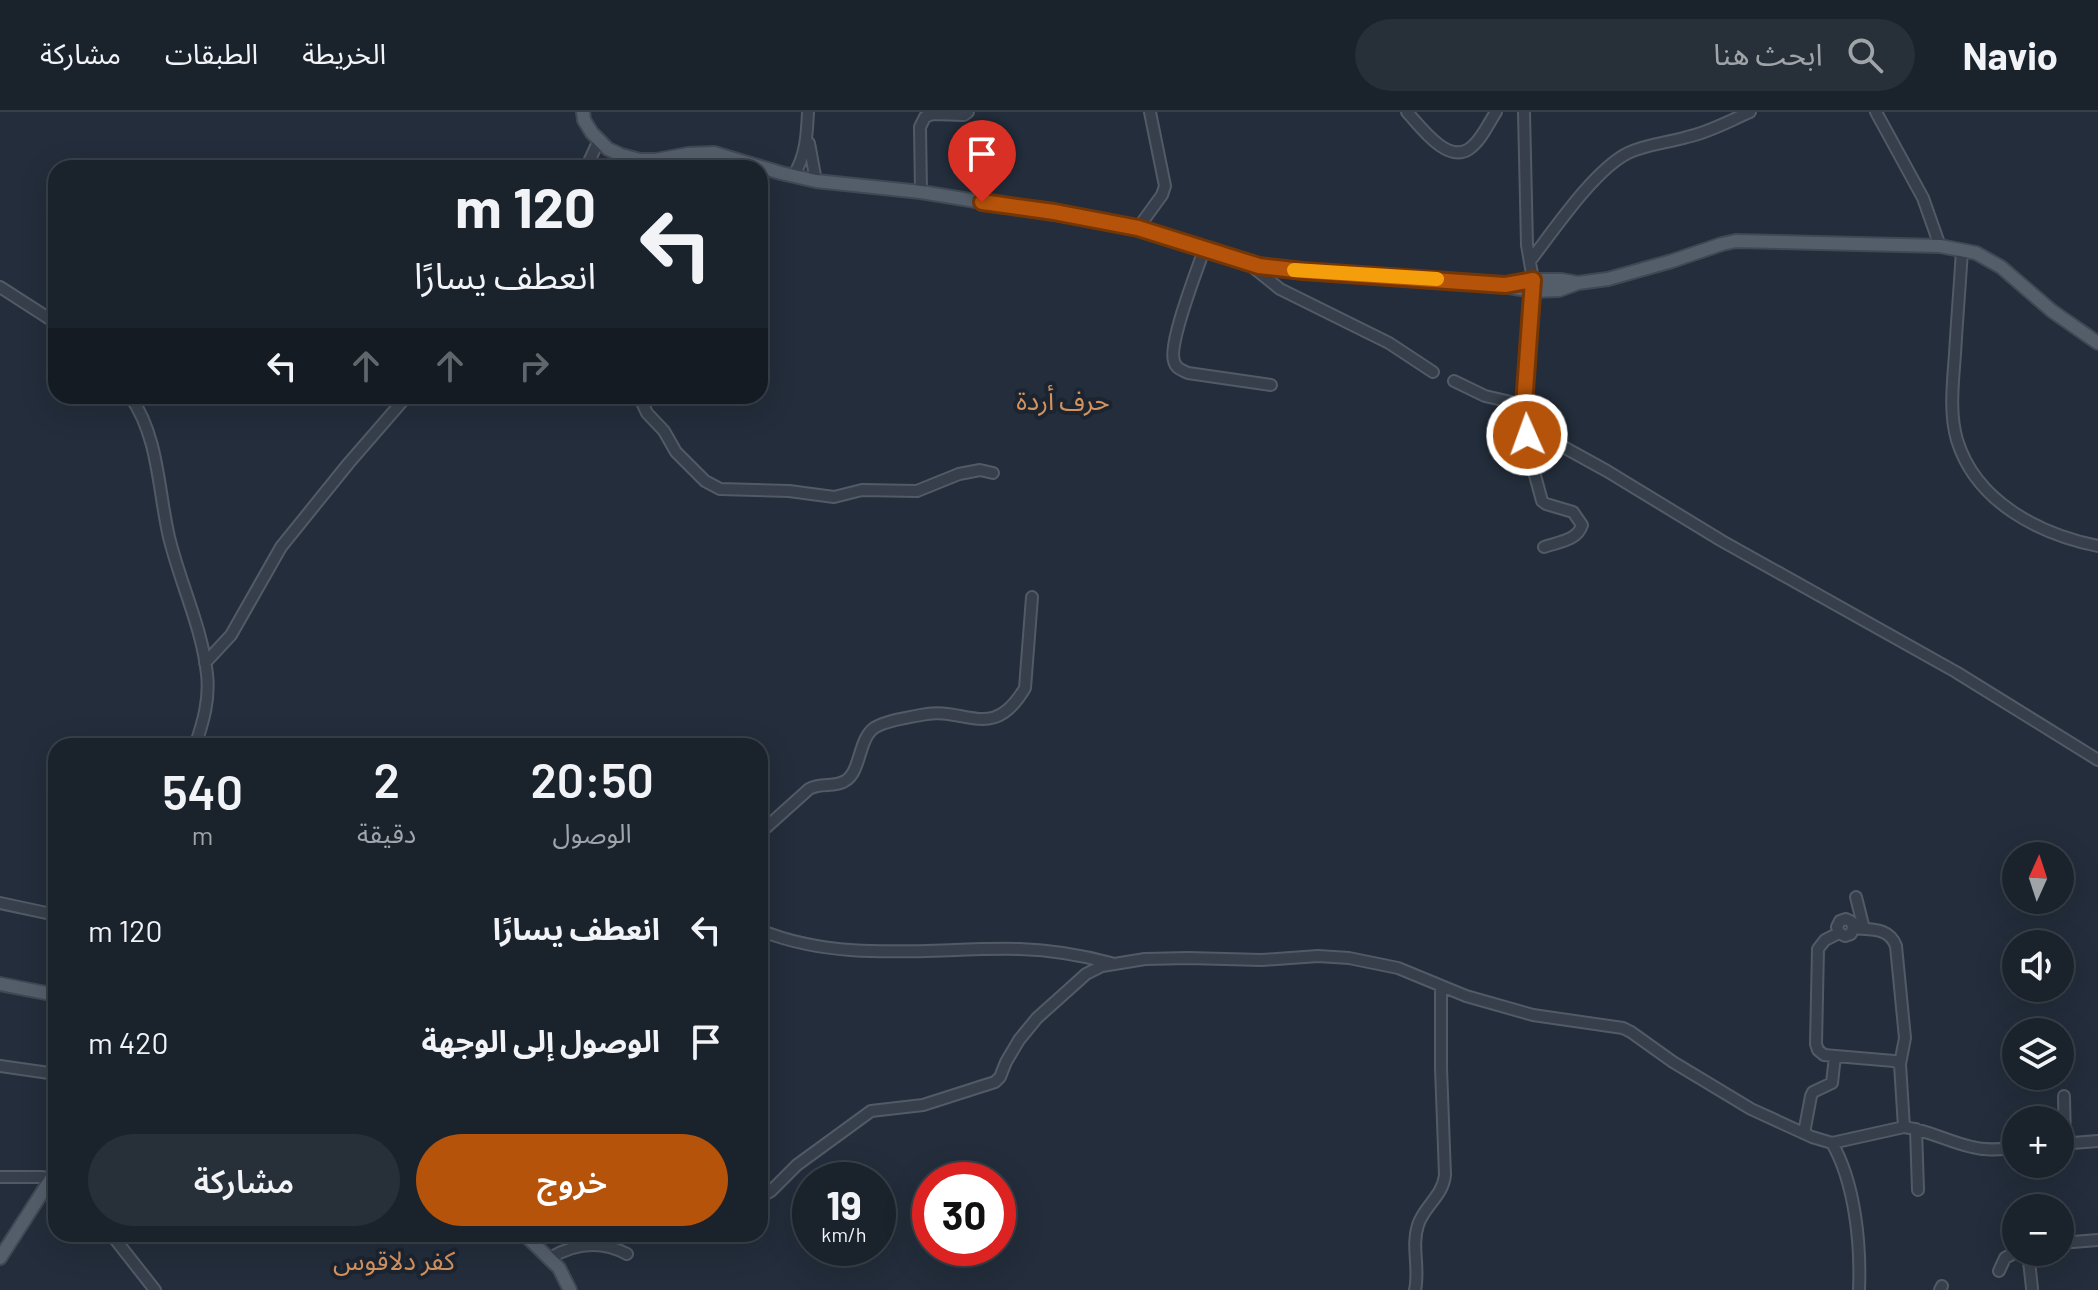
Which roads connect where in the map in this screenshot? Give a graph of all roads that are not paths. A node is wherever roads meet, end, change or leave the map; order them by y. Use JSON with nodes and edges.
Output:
{"nodes":[{"id":1,"x":583,"y":112,"type":"edge"},
{"id":2,"x":808,"y":112,"type":"edge"},
{"id":3,"x":968,"y":112,"type":"edge"},
{"id":4,"x":1150,"y":112,"type":"edge"},
{"id":5,"x":1407,"y":112,"type":"edge"},
{"id":6,"x":1496,"y":112,"type":"edge"},
{"id":7,"x":1524,"y":112,"type":"edge"},
{"id":8,"x":1750,"y":112,"type":"edge"},
{"id":9,"x":1876,"y":112,"type":"edge"},
{"id":10,"x":807,"y":125,"type":"junction"},
{"id":11,"x":599,"y":140,"type":"junction"},
{"id":12,"x":590,"y":160,"type":"edge"},
{"id":13,"x":640,"y":160,"type":"edge"},
{"id":14,"x":656,"y":160,"type":"edge"},
{"id":15,"x":738,"y":160,"type":"edge"},
{"id":16,"x":768,"y":169,"type":"edge"},
{"id":17,"x":793,"y":176,"type":"junction"},
{"id":18,"x":816,"y":181,"type":"junction"},
{"id":19,"x":921,"y":192,"type":"junction"},
{"id":20,"x":1138,"y":228,"type":"junction"},
{"id":21,"x":1940,"y":246,"type":"junction"},
{"id":22,"x":1204,"y":250,"type":"junction"},
{"id":23,"x":1962,"y":250,"type":"junction"},
{"id":24,"x":1530,"y":261,"type":"junction"},
{"id":25,"x":1248,"y":262,"type":"junction"},
{"id":26,"x":1532,"y":286,"type":"junction"},
{"id":27,"x":0,"y":287,"type":"edge"},
{"id":28,"x":48,"y":318,"type":"edge"},
{"id":29,"x":2098,"y":343,"type":"edge"},
{"id":30,"x":1433,"y":372,"type":"dead end"},
{"id":31,"x":1454,"y":381,"type":"dead end"},
{"id":32,"x":1271,"y":385,"type":"dead end"},
{"id":33,"x":135,"y":404,"type":"edge"},
{"id":34,"x":400,"y":404,"type":"edge"},
{"id":35,"x":643,"y":404,"type":"edge"},
{"id":36,"x":1524,"y":405,"type":"junction"},
{"id":37,"x":1528,"y":423,"type":"junction"},
{"id":38,"x":993,"y":473,"type":"dead end"},
{"id":39,"x":2098,"y":546,"type":"edge"},
{"id":40,"x":1544,"y":547,"type":"dead end"},
{"id":41,"x":1032,"y":597,"type":"dead end"},
{"id":42,"x":205,"y":663,"type":"junction"},
{"id":43,"x":197,"y":738,"type":"edge"},
{"id":44,"x":2098,"y":760,"type":"edge"},
{"id":45,"x":768,"y":826,"type":"edge"},
{"id":46,"x":1856,"y":897,"type":"dead end"},
{"id":47,"x":0,"y":903,"type":"edge"},
{"id":48,"x":48,"y":913,"type":"edge"},
{"id":49,"x":1859,"y":929,"type":"junction"},
{"id":50,"x":768,"y":933,"type":"edge"},
{"id":51,"x":1113,"y":963,"type":"junction"},
{"id":52,"x":0,"y":984,"type":"edge"},
{"id":53,"x":1441,"y":987,"type":"junction"},
{"id":54,"x":48,"y":993,"type":"edge"},
{"id":55,"x":1835,"y":1056,"type":"junction"},
{"id":56,"x":1900,"y":1064,"type":"junction"},
{"id":57,"x":0,"y":1066,"type":"edge"},
{"id":58,"x":48,"y":1073,"type":"edge"},
{"id":59,"x":2064,"y":1096,"type":"dead end"},
{"id":60,"x":2064,"y":1106,"type":"edge"},
{"id":61,"x":1910,"y":1128,"type":"junction"},
{"id":62,"x":1804,"y":1133,"type":"junction"},
{"id":63,"x":2098,"y":1141,"type":"edge"},
{"id":64,"x":1832,"y":1143,"type":"junction"},
{"id":65,"x":2074,"y":1143,"type":"edge"},
{"id":66,"x":2002,"y":1148,"type":"edge"},
{"id":67,"x":48,"y":1176,"type":"edge"},
{"id":68,"x":0,"y":1177,"type":"edge"},
{"id":69,"x":48,"y":1186,"type":"edge"},
{"id":70,"x":1918,"y":1190,"type":"dead end"},
{"id":71,"x":768,"y":1193,"type":"edge"},
{"id":72,"x":2098,"y":1240,"type":"edge"},
{"id":73,"x":117,"y":1242,"type":"edge"},
{"id":74,"x":533,"y":1242,"type":"edge"},
{"id":75,"x":2074,"y":1242,"type":"edge"},
{"id":76,"x":627,"y":1254,"type":"dead end"},
{"id":77,"x":0,"y":1258,"type":"edge"},
{"id":78,"x":550,"y":1258,"type":"junction"},
{"id":79,"x":2002,"y":1264,"type":"edge"},
{"id":80,"x":2030,"y":1266,"type":"edge"},
{"id":81,"x":1999,"y":1271,"type":"dead end"},
{"id":82,"x":2032,"y":1288,"type":"dead end"},
{"id":83,"x":155,"y":1290,"type":"edge"},
{"id":84,"x":570,"y":1290,"type":"edge"},
{"id":85,"x":1415,"y":1290,"type":"edge"},
{"id":86,"x":1859,"y":1290,"type":"edge"}],
"edges":[{"from":1,"to":11,"type":"main road"},
{"from":2,"to":10,"type":"street"},
{"from":3,"to":19,"type":"street"},
{"from":4,"to":20,"type":"street"},
{"from":5,"to":6,"type":"street"},
{"from":7,"to":24,"type":"street"},
{"from":8,"to":24,"type":"street"},
{"from":9,"to":21,"type":"street"},
{"from":10,"to":17,"type":"street"},
{"from":10,"to":18,"type":"street"},
{"from":11,"to":12,"type":"street"},
{"from":11,"to":13,"type":"main road"},
{"from":14,"to":15,"type":"main road"},
{"from":16,"to":17,"type":"main road"},
{"from":17,"to":18,"type":"main road"},
{"from":18,"to":19,"type":"main road"},
{"from":19,"to":20,"type":"main road"},
{"from":20,"to":22,"type":"main road"},
{"from":21,"to":23,"type":"main road"},
{"from":21,"to":26,"type":"main road"},
{"from":22,"to":25,"type":"main road"},
{"from":22,"to":32,"type":"street"},
{"from":23,"to":29,"type":"main road"},
{"from":23,"to":39,"type":"street"},
{"from":24,"to":26,"type":"street"},
{"from":25,"to":26,"type":"main road"},
{"from":25,"to":30,"type":"street"},
{"from":26,"to":36,"type":"street"},
{"from":27,"to":28,"type":"street"},
{"from":31,"to":36,"type":"street"},
{"from":33,"to":42,"type":"street"},
{"from":34,"to":42,"type":"street"},
{"from":35,"to":38,"type":"street"},
{"from":36,"to":37,"type":"street"},
{"from":37,"to":40,"type":"street"},
{"from":37,"to":44,"type":"street"},
{"from":41,"to":45,"type":"street"},
{"from":42,"to":43,"type":"street"},
{"from":46,"to":49,"type":"street"},
{"from":47,"to":48,"type":"street"},
{"from":49,"to":55,"type":"street"},
{"from":49,"to":56,"type":"street"},
{"from":50,"to":51,"type":"street"},
{"from":51,"to":53,"type":"street"},
{"from":51,"to":71,"type":"street"},
{"from":52,"to":54,"type":"main road"},
{"from":53,"to":62,"type":"street"},
{"from":53,"to":85,"type":"street"},
{"from":55,"to":56,"type":"street"},
{"from":55,"to":62,"type":"street"},
{"from":56,"to":61,"type":"street"},
{"from":57,"to":58,"type":"street"},
{"from":59,"to":60,"type":"street"},
{"from":61,"to":64,"type":"street"},
{"from":61,"to":66,"type":"street"},
{"from":61,"to":70,"type":"street"},
{"from":62,"to":64,"type":"street"},
{"from":63,"to":65,"type":"street"},
{"from":64,"to":86,"type":"street"},
{"from":67,"to":68,"type":"street"},
{"from":69,"to":77,"type":"main road"},
{"from":72,"to":75,"type":"street"},
{"from":73,"to":83,"type":"street"},
{"from":74,"to":78,"type":"main road"},
{"from":76,"to":78,"type":"street"},
{"from":78,"to":84,"type":"main road"},
{"from":79,"to":81,"type":"street"},
{"from":80,"to":82,"type":"street"}]}
